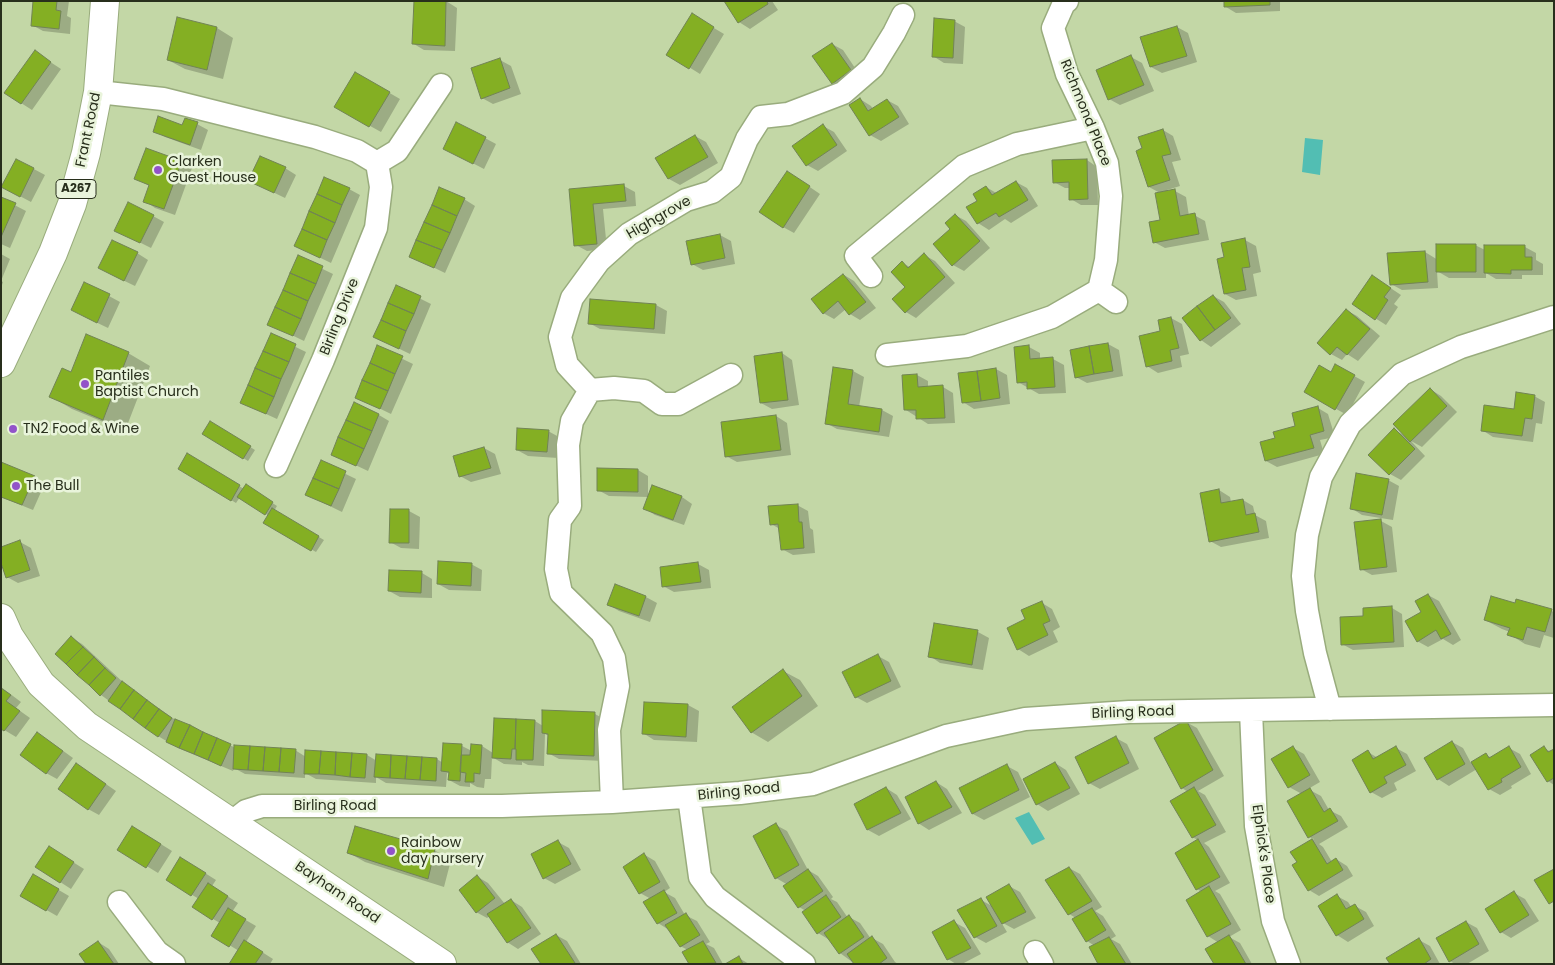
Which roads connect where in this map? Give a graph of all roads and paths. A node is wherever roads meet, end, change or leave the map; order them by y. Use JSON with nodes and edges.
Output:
{"nodes":[{"id":1,"x":105,"y":1,"type":"edge"},
{"id":2,"x":1067,"y":1,"type":"edge"},
{"id":3,"x":903,"y":14,"type":"dead end"},
{"id":4,"x":441,"y":85,"type":"dead end"},
{"id":5,"x":98,"y":92,"type":"junction"},
{"id":6,"x":1093,"y":128,"type":"junction"},
{"id":7,"x":377,"y":163,"type":"junction"},
{"id":8,"x":871,"y":276,"type":"dead end"},
{"id":9,"x":1554,"y":317,"type":"edge"},
{"id":10,"x":887,"y":356,"type":"dead end"},
{"id":11,"x":1,"y":363,"type":"edge"},
{"id":12,"x":731,"y":375,"type":"dead end"},
{"id":13,"x":590,"y":390,"type":"junction"},
{"id":14,"x":276,"y":466,"type":"dead end"},
{"id":15,"x":1,"y":618,"type":"edge"},
{"id":16,"x":1554,"y":705,"type":"edge"},
{"id":17,"x":1330,"y":709,"type":"junction"},
{"id":18,"x":1251,"y":711,"type":"junction"},
{"id":19,"x":689,"y":797,"type":"junction"},
{"id":20,"x":612,"y":802,"type":"junction"},
{"id":21,"x":232,"y":822,"type":"junction"},
{"id":22,"x":118,"y":902,"type":"dead end"},
{"id":23,"x":174,"y":964,"type":"edge"},
{"id":24,"x":442,"y":964,"type":"edge"},
{"id":25,"x":804,"y":964,"type":"edge"},
{"id":26,"x":1289,"y":964,"type":"edge"}],
"edges":[{"from":1,"to":5,"type":"main road","name":"Frant Road","number":"A267"},
{"from":2,"to":6,"type":"street","name":"Richmond Place"},
{"from":3,"to":13,"type":"street","name":"Highgrove"},
{"from":4,"to":7,"type":"street"},
{"from":5,"to":7,"type":"street"},
{"from":5,"to":11,"type":"main road","name":"Frant Road","number":"A267"},
{"from":6,"to":8,"type":"street"},
{"from":6,"to":10,"type":"street","name":"Richmond Place"},
{"from":7,"to":14,"type":"street","name":"Birling Drive"},
{"from":9,"to":17,"type":"street"},
{"from":12,"to":13,"type":"street"},
{"from":13,"to":20,"type":"street"},
{"from":15,"to":21,"type":"main road"},
{"from":16,"to":17,"type":"street","name":"Birling Road"},
{"from":17,"to":18,"type":"street","name":"Birling Road"},
{"from":18,"to":19,"type":"street","name":"Birling Road"},
{"from":18,"to":26,"type":"street","name":"Elphick's Place"},
{"from":19,"to":20,"type":"street","name":"Birling Road"},
{"from":19,"to":25,"type":"street"},
{"from":20,"to":21,"type":"street","name":"Birling Road"},
{"from":21,"to":24,"type":"main road","name":"Bayham Road"},
{"from":22,"to":23,"type":"street"}]}
